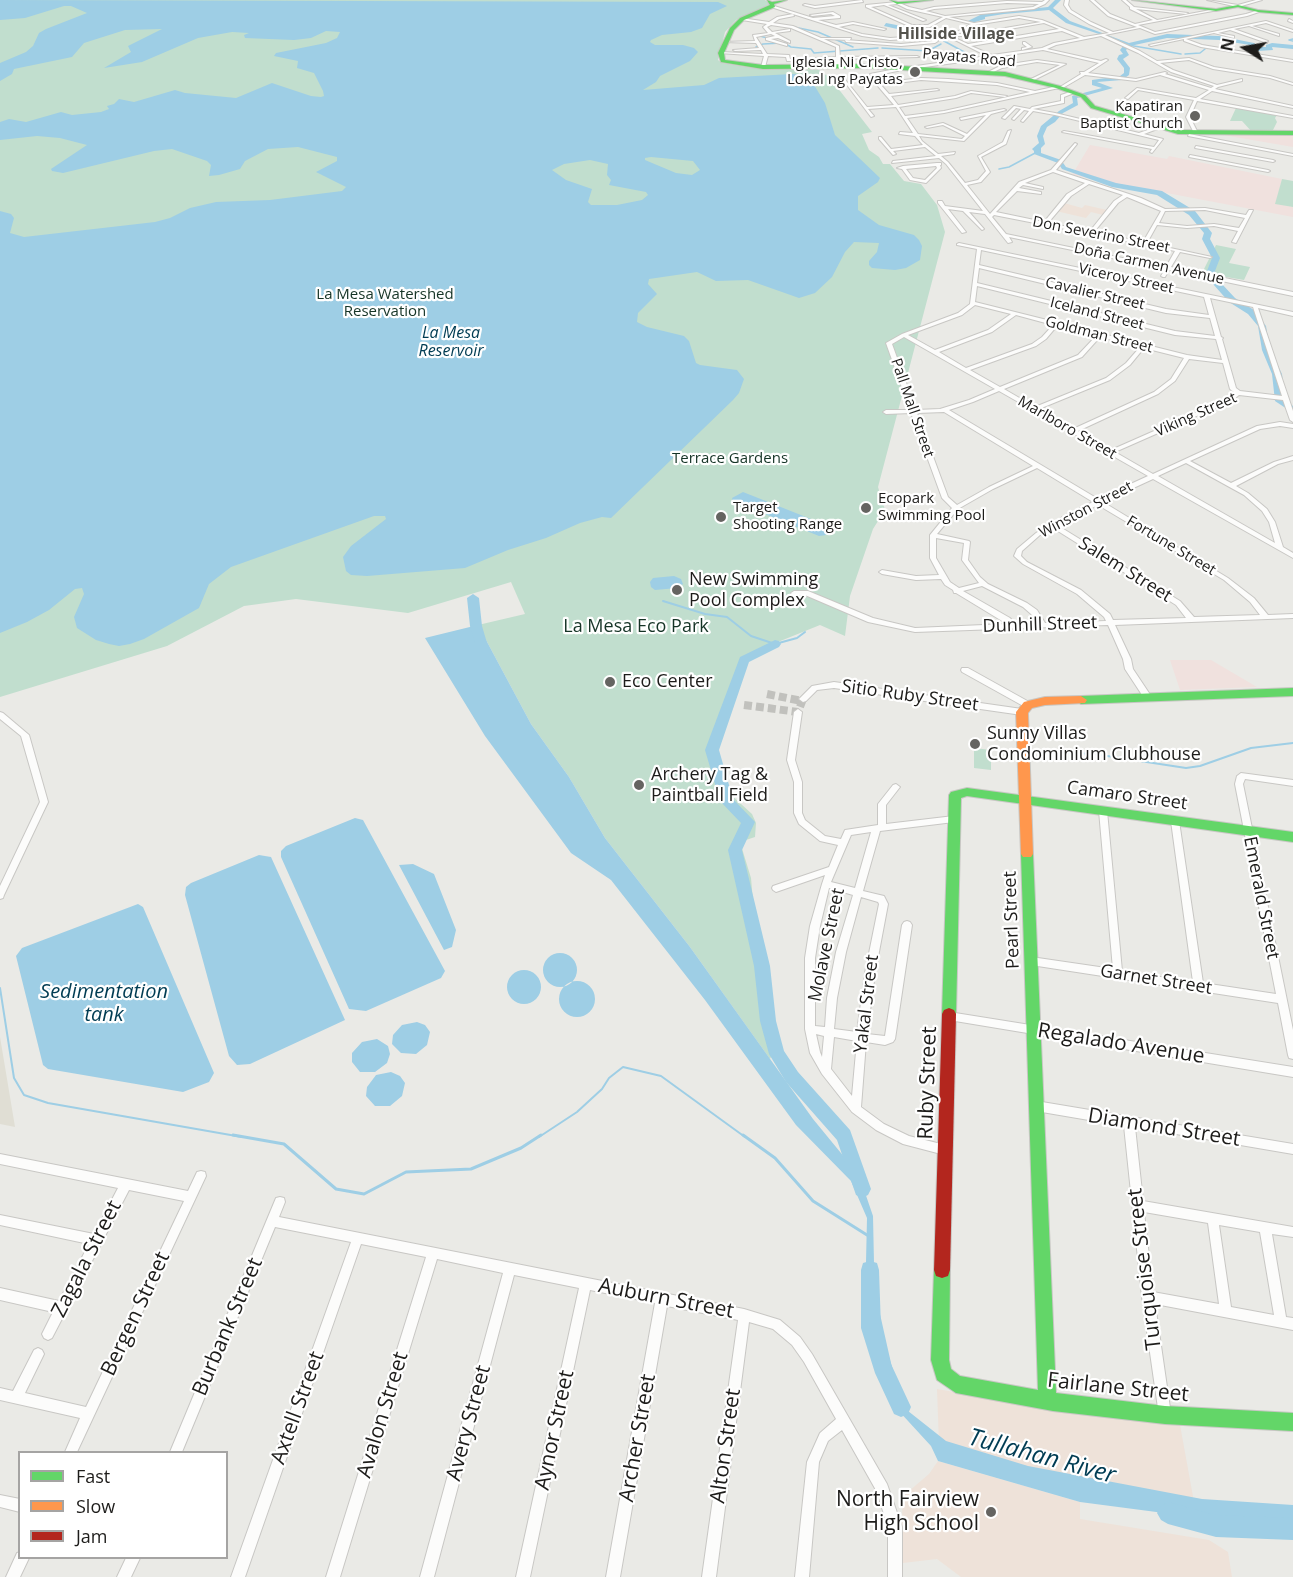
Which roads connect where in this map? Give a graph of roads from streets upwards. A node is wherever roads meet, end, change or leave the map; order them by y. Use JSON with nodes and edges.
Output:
{"nodes":[{"id":1,"x":810,"y":0,"type":"edge"},
{"id":2,"x":816,"y":0,"type":"edge"},
{"id":3,"x":932,"y":0,"type":"edge"},
{"id":4,"x":979,"y":0,"type":"edge"},
{"id":5,"x":1067,"y":0,"type":"edge"},
{"id":6,"x":1092,"y":0,"type":"edge"},
{"id":7,"x":1124,"y":0,"type":"edge"},
{"id":8,"x":844,"y":1,"type":"edge"},
{"id":9,"x":858,"y":1,"type":"edge"},
{"id":10,"x":775,"y":2,"type":"edge"},
{"id":11,"x":890,"y":2,"type":"edge"},
{"id":12,"x":1046,"y":2,"type":"edge"},
{"id":13,"x":823,"y":3,"type":"edge"},
{"id":14,"x":985,"y":4,"type":"junction"},
{"id":15,"x":1133,"y":4,"type":"edge"},
{"id":16,"x":1212,"y":5,"type":"edge"},
{"id":17,"x":808,"y":6,"type":"joint"},
{"id":18,"x":1259,"y":6,"type":"edge"},
{"id":19,"x":923,"y":11,"type":"junction"},
{"id":20,"x":999,"y":11,"type":"junction"},
{"id":21,"x":796,"y":15,"type":"junction"},
{"id":22,"x":1191,"y":15,"type":"junction"},
{"id":23,"x":945,"y":16,"type":"junction"},
{"id":24,"x":819,"y":18,"type":"junction"},
{"id":25,"x":742,"y":19,"type":"junction"},
{"id":26,"x":812,"y":20,"type":"junction"},
{"id":27,"x":924,"y":20,"type":"dead end"},
{"id":28,"x":1291,"y":20,"type":"edge"},
{"id":29,"x":1157,"y":21,"type":"junction"},
{"id":30,"x":1209,"y":22,"type":"junction"},
{"id":31,"x":1046,"y":23,"type":"junction"},
{"id":32,"x":768,"y":24,"type":"junction"},
{"id":33,"x":974,"y":24,"type":"junction"},
{"id":34,"x":1131,"y":25,"type":"junction"},
{"id":35,"x":1248,"y":25,"type":"junction"},
{"id":36,"x":867,"y":26,"type":"junction"},
{"id":37,"x":1280,"y":26,"type":"junction"},
{"id":38,"x":835,"y":27,"type":"junction"},
{"id":39,"x":792,"y":28,"type":"junction"},
{"id":40,"x":1138,"y":28,"type":"junction"},
{"id":41,"x":884,"y":29,"type":"joint"},
{"id":42,"x":1230,"y":29,"type":"junction"},
{"id":43,"x":1063,"y":30,"type":"junction"},
{"id":44,"x":1293,"y":31,"type":"edge"},
{"id":45,"x":769,"y":32,"type":"junction"},
{"id":46,"x":854,"y":32,"type":"junction"},
{"id":47,"x":1212,"y":32,"type":"junction"},
{"id":48,"x":902,"y":33,"type":"dead end"},
{"id":49,"x":1113,"y":33,"type":"junction"},
{"id":50,"x":790,"y":35,"type":"dead end"},
{"id":51,"x":954,"y":35,"type":"junction"},
{"id":52,"x":1103,"y":35,"type":"junction"},
{"id":53,"x":1278,"y":35,"type":"dead end"},
{"id":54,"x":871,"y":36,"type":"junction"},
{"id":55,"x":778,"y":37,"type":"junction"},
{"id":56,"x":818,"y":38,"type":"junction"},
{"id":57,"x":856,"y":38,"type":"dead end"},
{"id":58,"x":1188,"y":38,"type":"junction"},
{"id":59,"x":1233,"y":38,"type":"dead end"},
{"id":60,"x":1085,"y":39,"type":"junction"},
{"id":61,"x":889,"y":40,"type":"junction"},
{"id":62,"x":846,"y":41,"type":"junction"},
{"id":63,"x":758,"y":42,"type":"junction"},
{"id":64,"x":1267,"y":42,"type":"dead end"},
{"id":65,"x":1024,"y":43,"type":"dead end"},
{"id":66,"x":1060,"y":43,"type":"junction"},
{"id":67,"x":785,"y":44,"type":"joint"},
{"id":68,"x":884,"y":44,"type":"junction"},
{"id":69,"x":968,"y":45,"type":"junction"},
{"id":70,"x":1151,"y":45,"type":"dead end"},
{"id":71,"x":1070,"y":46,"type":"dead end"},
{"id":72,"x":1127,"y":46,"type":"junction"},
{"id":73,"x":724,"y":48,"type":"junction"},
{"id":74,"x":762,"y":49,"type":"junction"},
{"id":75,"x":1023,"y":49,"type":"junction"},
{"id":76,"x":1043,"y":49,"type":"junction"},
{"id":77,"x":1120,"y":49,"type":"dead end"},
{"id":78,"x":1004,"y":51,"type":"dead end"},
{"id":79,"x":1028,"y":52,"type":"junction"},
{"id":80,"x":879,"y":56,"type":"junction"},
{"id":81,"x":992,"y":56,"type":"junction"},
{"id":82,"x":1078,"y":57,"type":"junction"},
{"id":83,"x":791,"y":60,"type":"dead end"},
{"id":84,"x":1106,"y":60,"type":"dead end"},
{"id":85,"x":837,"y":61,"type":"junction"},
{"id":86,"x":1291,"y":61,"type":"edge"},
{"id":87,"x":764,"y":62,"type":"junction"},
{"id":88,"x":1100,"y":62,"type":"junction"},
{"id":89,"x":1155,"y":62,"type":"junction"},
{"id":90,"x":1065,"y":64,"type":"junction"},
{"id":91,"x":912,"y":65,"type":"junction"},
{"id":92,"x":1009,"y":65,"type":"junction"},
{"id":93,"x":924,"y":66,"type":"junction"},
{"id":94,"x":1292,"y":67,"type":"edge"},
{"id":95,"x":1172,"y":71,"type":"junction"},
{"id":96,"x":989,"y":73,"type":"junction"},
{"id":97,"x":1081,"y":73,"type":"junction"},
{"id":98,"x":1160,"y":74,"type":"junction"},
{"id":99,"x":1293,"y":76,"type":"edge"},
{"id":100,"x":842,"y":78,"type":"dead end"},
{"id":101,"x":1241,"y":80,"type":"dead end"},
{"id":102,"x":1292,"y":83,"type":"edge"},
{"id":103,"x":878,"y":84,"type":"junction"},
{"id":104,"x":1033,"y":86,"type":"junction"},
{"id":105,"x":1217,"y":86,"type":"junction"},
{"id":106,"x":1210,"y":89,"type":"junction"},
{"id":107,"x":922,"y":90,"type":"junction"},
{"id":108,"x":937,"y":90,"type":"dead end"},
{"id":109,"x":1069,"y":92,"type":"junction"},
{"id":110,"x":1149,"y":92,"type":"junction"},
{"id":111,"x":1159,"y":94,"type":"junction"},
{"id":112,"x":888,"y":95,"type":"junction"},
{"id":113,"x":1009,"y":97,"type":"junction"},
{"id":114,"x":1141,"y":97,"type":"dead end"},
{"id":115,"x":1127,"y":98,"type":"dead end"},
{"id":116,"x":1154,"y":98,"type":"dead end"},
{"id":117,"x":1170,"y":99,"type":"dead end"},
{"id":118,"x":1196,"y":101,"type":"junction"},
{"id":119,"x":980,"y":103,"type":"joint"},
{"id":120,"x":897,"y":106,"type":"junction"},
{"id":121,"x":1024,"y":106,"type":"junction"},
{"id":122,"x":1293,"y":107,"type":"edge"},
{"id":123,"x":865,"y":108,"type":"junction"},
{"id":124,"x":1277,"y":109,"type":"junction"},
{"id":125,"x":1005,"y":110,"type":"dead end"},
{"id":126,"x":1031,"y":110,"type":"junction"},
{"id":127,"x":1041,"y":111,"type":"junction"},
{"id":128,"x":990,"y":113,"type":"junction"},
{"id":129,"x":872,"y":116,"type":"dead end"},
{"id":130,"x":905,"y":117,"type":"junction"},
{"id":131,"x":1293,"y":117,"type":"edge"},
{"id":132,"x":1004,"y":118,"type":"dead end"},
{"id":133,"x":1014,"y":119,"type":"dead end"},
{"id":134,"x":1033,"y":120,"type":"dead end"},
{"id":135,"x":1023,"y":121,"type":"dead end"},
{"id":136,"x":927,"y":127,"type":"junction"},
{"id":137,"x":1159,"y":127,"type":"junction"},
{"id":138,"x":976,"y":128,"type":"junction"},
{"id":139,"x":1010,"y":131,"type":"dead end"},
{"id":140,"x":1064,"y":132,"type":"dead end"},
{"id":141,"x":900,"y":133,"type":"dead end"},
{"id":142,"x":1293,"y":133,"type":"edge"},
{"id":143,"x":1139,"y":134,"type":"junction"},
{"id":144,"x":918,"y":135,"type":"junction"},
{"id":145,"x":1196,"y":135,"type":"junction"},
{"id":146,"x":924,"y":136,"type":"junction"},
{"id":147,"x":968,"y":136,"type":"junction"},
{"id":148,"x":880,"y":138,"type":"dead end"},
{"id":149,"x":951,"y":139,"type":"junction"},
{"id":150,"x":1075,"y":144,"type":"dead end"},
{"id":151,"x":927,"y":146,"type":"junction"},
{"id":152,"x":1196,"y":147,"type":"junction"},
{"id":153,"x":1279,"y":149,"type":"junction"},
{"id":154,"x":890,"y":150,"type":"junction"},
{"id":155,"x":954,"y":153,"type":"dead end"},
{"id":156,"x":1293,"y":155,"type":"edge"},
{"id":157,"x":938,"y":156,"type":"junction"},
{"id":158,"x":900,"y":161,"type":"junction"},
{"id":159,"x":1273,"y":161,"type":"junction"},
{"id":160,"x":893,"y":162,"type":"dead end"},
{"id":161,"x":946,"y":163,"type":"junction"},
{"id":162,"x":937,"y":164,"type":"junction"},
{"id":163,"x":916,"y":166,"type":"junction"},
{"id":164,"x":1053,"y":171,"type":"junction"},
{"id":165,"x":927,"y":181,"type":"junction"},
{"id":166,"x":1021,"y":183,"type":"junction"},
{"id":167,"x":1088,"y":183,"type":"junction"},
{"id":168,"x":964,"y":184,"type":"junction"},
{"id":169,"x":1016,"y":189,"type":"junction"},
{"id":170,"x":1126,"y":195,"type":"junction"},
{"id":171,"x":940,"y":202,"type":"dead end"},
{"id":172,"x":946,"y":207,"type":"junction"},
{"id":173,"x":964,"y":210,"type":"junction"},
{"id":174,"x":1164,"y":210,"type":"junction"},
{"id":175,"x":1251,"y":211,"type":"dead end"},
{"id":176,"x":990,"y":212,"type":"junction"},
{"id":177,"x":1247,"y":217,"type":"junction"},
{"id":178,"x":1045,"y":224,"type":"junction"},
{"id":179,"x":1156,"y":224,"type":"junction"},
{"id":180,"x":982,"y":229,"type":"dead end"},
{"id":181,"x":1240,"y":230,"type":"junction"},
{"id":182,"x":964,"y":232,"type":"dead end"},
{"id":183,"x":1091,"y":233,"type":"junction"},
{"id":184,"x":1005,"y":235,"type":"junction"},
{"id":185,"x":1010,"y":242,"type":"dead end"},
{"id":186,"x":1234,"y":242,"type":"dead end"},
{"id":187,"x":959,"y":244,"type":"dead end"},
{"id":188,"x":1144,"y":244,"type":"junction"},
{"id":189,"x":979,"y":249,"type":"junction"},
{"id":190,"x":1178,"y":251,"type":"junction"},
{"id":191,"x":1210,"y":257,"type":"dead end"},
{"id":192,"x":978,"y":266,"type":"junction"},
{"id":193,"x":1169,"y":268,"type":"junction"},
{"id":194,"x":1163,"y":276,"type":"dead end"},
{"id":195,"x":975,"y":284,"type":"junction"},
{"id":196,"x":1293,"y":294,"type":"edge"},
{"id":197,"x":1207,"y":297,"type":"junction"},
{"id":198,"x":973,"y":303,"type":"junction"},
{"id":199,"x":1255,"y":306,"type":"junction"},
{"id":200,"x":1015,"y":314,"type":"junction"},
{"id":201,"x":1293,"y":314,"type":"edge"},
{"id":202,"x":1213,"y":317,"type":"junction"},
{"id":203,"x":1056,"y":324,"type":"junction"},
{"id":204,"x":904,"y":335,"type":"junction"},
{"id":205,"x":1099,"y":335,"type":"junction"},
{"id":206,"x":1220,"y":338,"type":"junction"},
{"id":207,"x":1143,"y":346,"type":"junction"},
{"id":208,"x":935,"y":352,"type":"junction"},
{"id":209,"x":1187,"y":357,"type":"junction"},
{"id":210,"x":1226,"y":362,"type":"junction"},
{"id":211,"x":966,"y":370,"type":"junction"},
{"id":212,"x":1000,"y":389,"type":"junction"},
{"id":213,"x":1238,"y":393,"type":"junction"},
{"id":214,"x":1285,"y":398,"type":"junction"},
{"id":215,"x":945,"y":410,"type":"junction"},
{"id":216,"x":1035,"y":410,"type":"junction"},
{"id":217,"x":886,"y":412,"type":"dead end"},
{"id":218,"x":914,"y":412,"type":"junction"},
{"id":219,"x":1292,"y":424,"type":"edge"},
{"id":220,"x":1073,"y":431,"type":"junction"},
{"id":221,"x":1111,"y":453,"type":"junction"},
{"id":222,"x":1293,"y":458,"type":"edge"},
{"id":223,"x":1186,"y":460,"type":"junction"},
{"id":224,"x":1037,"y":466,"type":"junction"},
{"id":225,"x":1152,"y":476,"type":"junction"},
{"id":226,"x":1232,"y":485,"type":"junction"},
{"id":227,"x":1097,"y":502,"type":"junction"},
{"id":228,"x":956,"y":507,"type":"junction"},
{"id":229,"x":1053,"y":525,"type":"junction"},
{"id":230,"x":933,"y":535,"type":"junction"},
{"id":231,"x":1280,"y":549,"type":"junction"},
{"id":232,"x":1293,"y":556,"type":"edge"},
{"id":233,"x":882,"y":572,"type":"dead end"},
{"id":234,"x":942,"y":577,"type":"junction"},
{"id":235,"x":983,"y":584,"type":"junction"},
{"id":236,"x":956,"y":591,"type":"junction"},
{"id":237,"x":794,"y":593,"type":"dead end"},
{"id":238,"x":1293,"y":616,"type":"edge"},
{"id":239,"x":1266,"y":617,"type":"junction"},
{"id":240,"x":1192,"y":620,"type":"junction"},
{"id":241,"x":1111,"y":623,"type":"junction"},
{"id":242,"x":1043,"y":625,"type":"junction"},
{"id":243,"x":1013,"y":626,"type":"junction"},
{"id":244,"x":965,"y":670,"type":"dead end"},
{"id":245,"x":1293,"y":692,"type":"edge"},
{"id":246,"x":1147,"y":696,"type":"junction"},
{"id":247,"x":803,"y":699,"type":"tunnel mouth"},
{"id":248,"x":1025,"y":709,"type":"junction"},
{"id":249,"x":798,"y":712,"type":"dead end"},
{"id":250,"x":0,"y":715,"type":"edge"},
{"id":251,"x":1293,"y":783,"type":"edge"},
{"id":252,"x":896,"y":787,"type":"dead end"},
{"id":253,"x":957,"y":793,"type":"joint"},
{"id":254,"x":1026,"y":800,"type":"junction"},
{"id":255,"x":1103,"y":811,"type":"junction"},
{"id":256,"x":954,"y":819,"type":"junction"},
{"id":257,"x":1175,"y":821,"type":"junction"},
{"id":258,"x":879,"y":829,"type":"junction"},
{"id":259,"x":1248,"y":831,"type":"junction"},
{"id":260,"x":1293,"y":837,"type":"edge"},
{"id":261,"x":842,"y":843,"type":"junction"},
{"id":262,"x":831,"y":870,"type":"junction"},
{"id":263,"x":826,"y":884,"type":"junction"},
{"id":264,"x":776,"y":888,"type":"dead end"},
{"id":265,"x":856,"y":892,"type":"junction"},
{"id":266,"x":0,"y":895,"type":"edge"},
{"id":267,"x":907,"y":925,"type":"dead end"},
{"id":268,"x":1031,"y":961,"type":"junction"},
{"id":269,"x":1118,"y":974,"type":"junction"},
{"id":270,"x":1199,"y":987,"type":"junction"},
{"id":271,"x":1281,"y":999,"type":"junction"},
{"id":272,"x":949,"y":1016,"type":"junction"},
{"id":273,"x":810,"y":1029,"type":"junction"},
{"id":274,"x":1033,"y":1030,"type":"junction"},
{"id":275,"x":830,"y":1032,"type":"junction"},
{"id":276,"x":862,"y":1037,"type":"junction"},
{"id":277,"x":1293,"y":1055,"type":"edge"},
{"id":278,"x":826,"y":1071,"type":"junction"},
{"id":279,"x":1293,"y":1072,"type":"edge"},
{"id":280,"x":1036,"y":1106,"type":"junction"},
{"id":281,"x":856,"y":1108,"type":"junction"},
{"id":282,"x":1129,"y":1122,"type":"junction"},
{"id":283,"x":1293,"y":1149,"type":"edge"},
{"id":284,"x":945,"y":1150,"type":"junction"},
{"id":285,"x":0,"y":1159,"type":"edge"},
{"id":286,"x":201,"y":1176,"type":"dead end"},
{"id":287,"x":126,"y":1184,"type":"junction"},
{"id":288,"x":191,"y":1197,"type":"junction"},
{"id":289,"x":280,"y":1202,"type":"dead end"},
{"id":290,"x":1137,"y":1205,"type":"junction"},
{"id":291,"x":1213,"y":1218,"type":"junction"},
{"id":292,"x":0,"y":1220,"type":"edge"},
{"id":293,"x":272,"y":1221,"type":"junction"},
{"id":294,"x":1265,"y":1227,"type":"junction"},
{"id":295,"x":1293,"y":1232,"type":"edge"},
{"id":296,"x":358,"y":1238,"type":"junction"},
{"id":297,"x":97,"y":1240,"type":"junction"},
{"id":298,"x":433,"y":1253,"type":"junction"},
{"id":299,"x":510,"y":1269,"type":"junction"},
{"id":300,"x":586,"y":1284,"type":"junction"},
{"id":301,"x":0,"y":1294,"type":"edge"},
{"id":302,"x":1148,"y":1297,"type":"junction"},
{"id":303,"x":662,"y":1299,"type":"junction"},
{"id":304,"x":62,"y":1308,"type":"junction"},
{"id":305,"x":1226,"y":1312,"type":"junction"},
{"id":306,"x":744,"y":1315,"type":"junction"},
{"id":307,"x":1287,"y":1323,"type":"edge"},
{"id":308,"x":48,"y":1334,"type":"dead end"},
{"id":309,"x":38,"y":1354,"type":"dead end"},
{"id":310,"x":943,"y":1374,"type":"joint"},
{"id":311,"x":0,"y":1394,"type":"edge"},
{"id":312,"x":16,"y":1398,"type":"junction"},
{"id":313,"x":1047,"y":1401,"type":"junction"},
{"id":314,"x":89,"y":1414,"type":"junction"},
{"id":315,"x":1165,"y":1415,"type":"junction"},
{"id":316,"x":844,"y":1420,"type":"junction"},
{"id":317,"x":1293,"y":1422,"type":"edge"},
{"id":318,"x":71,"y":1451,"type":"edge"},
{"id":319,"x":176,"y":1451,"type":"edge"},
{"id":320,"x":0,"y":1502,"type":"edge"},
{"id":321,"x":18,"y":1506,"type":"edge"},
{"id":322,"x":21,"y":1559,"type":"edge"},
{"id":323,"x":132,"y":1559,"type":"edge"},
{"id":324,"x":13,"y":1577,"type":"edge"},
{"id":325,"x":124,"y":1577,"type":"edge"},
{"id":326,"x":238,"y":1577,"type":"edge"},
{"id":327,"x":333,"y":1577,"type":"edge"},
{"id":328,"x":427,"y":1577,"type":"edge"},
{"id":329,"x":523,"y":1577,"type":"edge"},
{"id":330,"x":613,"y":1577,"type":"edge"},
{"id":331,"x":709,"y":1577,"type":"edge"},
{"id":332,"x":802,"y":1577,"type":"edge"},
{"id":333,"x":895,"y":1577,"type":"edge"}],
"edges":[{"from":1,"to":17,"type":"street"},
{"from":2,"to":13,"type":"street"},
{"from":3,"to":11,"type":"street"},
{"from":4,"to":14,"type":"street"},
{"from":5,"to":49,"type":"street"},
{"from":6,"to":34,"type":"street"},
{"from":7,"to":15,"type":"street"},
{"from":8,"to":9,"type":"street"},
{"from":8,"to":13,"type":"street"},
{"from":8,"to":13,"type":"street"},
{"from":10,"to":21,"type":"street"},
{"from":10,"to":25,"type":"street"},
{"from":11,"to":19,"type":"street"},
{"from":11,"to":23,"type":"street"},
{"from":11,"to":27,"type":"street"},
{"from":12,"to":14,"type":"street"},
{"from":12,"to":20,"type":"street"},
{"from":13,"to":17,"type":"street"},
{"from":14,"to":19,"type":"street"},
{"from":14,"to":20,"type":"street"},
{"from":15,"to":16,"type":"street"},
{"from":15,"to":22,"type":"street"},
{"from":15,"to":29,"type":"street"},
{"from":16,"to":18,"type":"street"},
{"from":16,"to":22,"type":"street"},
{"from":18,"to":28,"type":"street"},
{"from":18,"to":30,"type":"street"},
{"from":19,"to":23,"type":"street"},
{"from":20,"to":23,"type":"street"},
{"from":21,"to":26,"type":"street"},
{"from":21,"to":32,"type":"street"},
{"from":22,"to":29,"type":"street"},
{"from":22,"to":30,"type":"street"},
{"from":23,"to":33,"type":"street"},
{"from":24,"to":24,"type":"street"},
{"from":24,"to":26,"type":"street"},
{"from":25,"to":32,"type":"street"},
{"from":25,"to":73,"type":"street"},
{"from":26,"to":38,"type":"street"},
{"from":26,"to":39,"type":"street"},
{"from":28,"to":37,"type":"street"},
{"from":29,"to":34,"type":"street"},
{"from":30,"to":40,"type":"street"},
{"from":30,"to":42,"type":"street"},
{"from":31,"to":33,"type":"street"},
{"from":31,"to":43,"type":"street"},
{"from":31,"to":51,"type":"street"},
{"from":32,"to":39,"type":"street"},
{"from":32,"to":45,"type":"street"},
{"from":33,"to":51,"type":"street"},
{"from":34,"to":40,"type":"street"},
{"from":35,"to":37,"type":"street"},
{"from":35,"to":42,"type":"street"},
{"from":35,"to":53,"type":"street"},
{"from":36,"to":38,"type":"street"},
{"from":36,"to":41,"type":"street"},
{"from":36,"to":46,"type":"street"},
{"from":37,"to":44,"type":"street"},
{"from":38,"to":46,"type":"street"},
{"from":39,"to":45,"type":"street"},
{"from":39,"to":56,"type":"street"},
{"from":40,"to":49,"type":"street"},
{"from":41,"to":54,"type":"street"},
{"from":42,"to":47,"type":"street"},
{"from":42,"to":64,"type":"street"},
{"from":43,"to":60,"type":"street"},
{"from":43,"to":69,"type":"street"},
{"from":45,"to":55,"type":"street"},
{"from":45,"to":63,"type":"street"},
{"from":46,"to":54,"type":"street"},
{"from":47,"to":58,"type":"street"},
{"from":47,"to":59,"type":"street"},
{"from":48,"to":61,"type":"street"},
{"from":49,"to":52,"type":"street"},
{"from":50,"to":55,"type":"street"},
{"from":51,"to":69,"type":"street"},
{"from":52,"to":60,"type":"street"},
{"from":52,"to":72,"type":"street"},
{"from":54,"to":61,"type":"street"},
{"from":55,"to":67,"type":"street"},
{"from":55,"to":67,"type":"street"},
{"from":56,"to":62,"type":"street"},
{"from":56,"to":85,"type":"street"},
{"from":57,"to":62,"type":"street"},
{"from":58,"to":70,"type":"street"},
{"from":58,"to":86,"type":"street"},
{"from":60,"to":66,"type":"street"},
{"from":61,"to":68,"type":"street"},
{"from":61,"to":68,"type":"street"},
{"from":62,"to":68,"type":"street"},
{"from":63,"to":73,"type":"street"},
{"from":63,"to":74,"type":"street"},
{"from":65,"to":75,"type":"street"},
{"from":66,"to":71,"type":"street"},
{"from":66,"to":76,"type":"street"},
{"from":68,"to":80,"type":"street"},
{"from":69,"to":81,"type":"street"},
{"from":72,"to":77,"type":"street"},
{"from":72,"to":89,"type":"street"},
{"from":73,"to":74,"type":"street"},
{"from":73,"to":87,"type":"street","name":"Payatas Road"},
{"from":74,"to":87,"type":"street"},
{"from":75,"to":78,"type":"street"},
{"from":75,"to":79,"type":"street"},
{"from":76,"to":79,"type":"street"},
{"from":76,"to":82,"type":"street"},
{"from":79,"to":81,"type":"street"},
{"from":80,"to":85,"type":"street","name":"Payatas Road"},
{"from":80,"to":91,"type":"street","name":"Payatas Road"},
{"from":81,"to":92,"type":"street"},
{"from":81,"to":93,"type":"street"},
{"from":82,"to":88,"type":"street"},
{"from":82,"to":90,"type":"street"},
{"from":83,"to":87,"type":"street"},
{"from":84,"to":88,"type":"street"},
{"from":85,"to":87,"type":"street","name":"Payatas Road"},
{"from":86,"to":94,"type":"street"},
{"from":88,"to":97,"type":"street"},
{"from":89,"to":95,"type":"street"},
{"from":89,"to":102,"type":"street"},
{"from":90,"to":92,"type":"street"},
{"from":90,"to":104,"type":"street"},
{"from":91,"to":93,"type":"street"},
{"from":91,"to":93,"type":"street"},
{"from":91,"to":96,"type":"street","name":"Payatas Road"},
{"from":91,"to":103,"type":"street"},
{"from":91,"to":103,"type":"street"},
{"from":91,"to":104,"type":"street"},
{"from":91,"to":107,"type":"street"},
{"from":92,"to":96,"type":"street"},
{"from":95,"to":98,"type":"street"},
{"from":95,"to":105,"type":"street"},
{"from":96,"to":104,"type":"street","name":"Payatas Road"},
{"from":97,"to":98,"type":"street"},
{"from":97,"to":109,"type":"street"},
{"from":98,"to":106,"type":"street"},
{"from":99,"to":102,"type":"street"},
{"from":100,"to":123,"type":"street"},
{"from":101,"to":105,"type":"street"},
{"from":103,"to":112,"type":"street"},
{"from":104,"to":109,"type":"street","name":"Payatas Road"},
{"from":104,"to":113,"type":"street"},
{"from":105,"to":106,"type":"street"},
{"from":106,"to":118,"type":"street"},
{"from":106,"to":124,"type":"street"},
{"from":107,"to":108,"type":"street"},
{"from":107,"to":112,"type":"street"},
{"from":109,"to":121,"type":"street"},
{"from":109,"to":126,"type":"street"},
{"from":109,"to":137,"type":"street","name":"Payatas Road"},
{"from":110,"to":111,"type":"street"},
{"from":110,"to":114,"type":"street"},
{"from":110,"to":115,"type":"street"},
{"from":111,"to":116,"type":"street"},
{"from":111,"to":118,"type":"street"},
{"from":112,"to":120,"type":"street"},
{"from":113,"to":119,"type":"street"},
{"from":113,"to":120,"type":"street"},
{"from":117,"to":118,"type":"street"},
{"from":118,"to":124,"type":"street"},
{"from":118,"to":145,"type":"street"},
{"from":119,"to":130,"type":"street"},
{"from":120,"to":123,"type":"street"},
{"from":120,"to":130,"type":"street"},
{"from":121,"to":126,"type":"street"},
{"from":121,"to":132,"type":"street"},
{"from":121,"to":133,"type":"street"},
{"from":122,"to":124,"type":"street"},
{"from":123,"to":129,"type":"street"},
{"from":124,"to":131,"type":"street"},
{"from":125,"to":128,"type":"street"},
{"from":126,"to":127,"type":"street"},
{"from":126,"to":135,"type":"street"},
{"from":127,"to":134,"type":"street"},
{"from":127,"to":143,"type":"street"},
{"from":128,"to":138,"type":"street"},
{"from":128,"to":138,"type":"street"},
{"from":130,"to":144,"type":"street"},
{"from":136,"to":146,"type":"street"},
{"from":136,"to":147,"type":"street"},
{"from":136,"to":149,"type":"street"},
{"from":137,"to":143,"type":"street"},
{"from":137,"to":145,"type":"street","name":"Payatas Road"},
{"from":138,"to":147,"type":"street"},
{"from":139,"to":168,"type":"street"},
{"from":140,"to":143,"type":"street"},
{"from":141,"to":144,"type":"street"},
{"from":142,"to":145,"type":"street","name":"Payatas Road"},
{"from":144,"to":146,"type":"street"},
{"from":144,"to":151,"type":"street"},
{"from":145,"to":152,"type":"street"},
{"from":145,"to":153,"type":"street"},
{"from":146,"to":149,"type":"street"},
{"from":147,"to":149,"type":"street"},
{"from":148,"to":154,"type":"street"},
{"from":150,"to":164,"type":"street"},
{"from":151,"to":154,"type":"street"},
{"from":151,"to":157,"type":"street"},
{"from":152,"to":159,"type":"street"},
{"from":152,"to":159,"type":"street"},
{"from":153,"to":156,"type":"street"},
{"from":153,"to":159,"type":"street"},
{"from":154,"to":158,"type":"street"},
{"from":155,"to":157,"type":"street"},
{"from":157,"to":158,"type":"street"},
{"from":157,"to":161,"type":"street"},
{"from":158,"to":160,"type":"street"},
{"from":161,"to":162,"type":"street"},
{"from":161,"to":168,"type":"street"},
{"from":162,"to":163,"type":"street"},
{"from":162,"to":165,"type":"street"},
{"from":163,"to":165,"type":"street"},
{"from":163,"to":165,"type":"street"},
{"from":164,"to":166,"type":"street"},
{"from":164,"to":167,"type":"street"},
{"from":166,"to":169,"type":"street"},
{"from":166,"to":169,"type":"street"},
{"from":167,"to":170,"type":"street"},
{"from":167,"to":178,"type":"street"},
{"from":168,"to":176,"type":"street"},
{"from":169,"to":176,"type":"street"},
{"from":170,"to":174,"type":"street"},
{"from":170,"to":183,"type":"street"},
{"from":171,"to":172,"type":"street"},
{"from":172,"to":173,"type":"street","name":"Don Severino Street"},
{"from":172,"to":182,"type":"street"},
{"from":173,"to":176,"type":"street","name":"Don Severino Street"},
{"from":173,"to":180,"type":"street"},
{"from":174,"to":177,"type":"street"},
{"from":174,"to":179,"type":"street"},
{"from":175,"to":177,"type":"street"},
{"from":176,"to":178,"type":"street","name":"Don Severino Street"},
{"from":176,"to":184,"type":"street"},
{"from":177,"to":181,"type":"street"},
{"from":178,"to":183,"type":"street","name":"Don Severino Street"},
{"from":179,"to":181,"type":"street"},
{"from":179,"to":188,"type":"street"},
{"from":181,"to":186,"type":"street"},
{"from":183,"to":188,"type":"street","name":"Don Severino Street"},
{"from":184,"to":185,"type":"street"},
{"from":184,"to":193,"type":"street","name":"Doña Carmen Avenue"},
{"from":187,"to":189,"type":"street","name":"Viceroy Street"},
{"from":188,"to":190,"type":"street","name":"Don Severino Street"},
{"from":189,"to":192,"type":"street"},
{"from":189,"to":197,"type":"street","name":"Viceroy Street"},
{"from":190,"to":191,"type":"street","name":"Don Severino Street"},
{"from":190,"to":193,"type":"street"},
{"from":192,"to":195,"type":"street"},
{"from":192,"to":202,"type":"street","name":"Cavalier Street"},
{"from":193,"to":194,"type":"street"},
{"from":193,"to":196,"type":"street","name":"Doña Carmen Avenue"},
{"from":195,"to":198,"type":"street"},
{"from":195,"to":206,"type":"street","name":"Iceland Street"},
{"from":197,"to":199,"type":"street","name":"Viceroy Street"},
{"from":197,"to":202,"type":"street"},
{"from":198,"to":200,"type":"street","name":"Goldman Street"},
{"from":198,"to":204,"type":"street","name":"Pall Mall Street"},
{"from":199,"to":201,"type":"street","name":"Viceroy Street"},
{"from":199,"to":214,"type":"street"},
{"from":200,"to":203,"type":"street","name":"Goldman Street"},
{"from":200,"to":208,"type":"street"},
{"from":202,"to":206,"type":"street"},
{"from":203,"to":205,"type":"street","name":"Goldman Street"},
{"from":203,"to":211,"type":"street"},
{"from":204,"to":208,"type":"street","name":"Marlboro Street"},
{"from":204,"to":218,"type":"street","name":"Pall Mall Street"},
{"from":205,"to":207,"type":"street","name":"Goldman Street"},
{"from":205,"to":212,"type":"street"},
{"from":206,"to":210,"type":"street"},
{"from":207,"to":209,"type":"street","name":"Goldman Street"},
{"from":207,"to":216,"type":"street"},
{"from":208,"to":211,"type":"street","name":"Marlboro Street"},
{"from":209,"to":210,"type":"street","name":"Goldman Street"},
{"from":209,"to":220,"type":"street"},
{"from":210,"to":213,"type":"street"},
{"from":211,"to":212,"type":"street","name":"Marlboro Street"},
{"from":212,"to":215,"type":"street"},
{"from":212,"to":216,"type":"street","name":"Marlboro Street"},
{"from":213,"to":214,"type":"street","name":"Viking Street"},
{"from":213,"to":221,"type":"street","name":"Viking Street"},
{"from":214,"to":219,"type":"street"},
{"from":215,"to":218,"type":"street"},
{"from":215,"to":224,"type":"street","name":"Fortune Street"},
{"from":216,"to":220,"type":"street","name":"Marlboro Street"},
{"from":217,"to":218,"type":"street"},
{"from":218,"to":228,"type":"street","name":"Pall Mall Street"},
{"from":219,"to":223,"type":"street","name":"Winston Street"},
{"from":220,"to":221,"type":"street","name":"Marlboro Street"},
{"from":221,"to":225,"type":"street","name":"Marlboro Street"},
{"from":222,"to":226,"type":"street"},
{"from":223,"to":225,"type":"street","name":"Winston Street"},
{"from":223,"to":226,"type":"street"},
{"from":224,"to":227,"type":"street","name":"Fortune Street"},
{"from":224,"to":228,"type":"street"},
{"from":225,"to":227,"type":"street","name":"Winston Street"},
{"from":225,"to":231,"type":"street","name":"Marlboro Street"},
{"from":226,"to":231,"type":"street"},
{"from":227,"to":229,"type":"street","name":"Winston Street"},
{"from":227,"to":239,"type":"street","name":"Fortune Street"},
{"from":228,"to":230,"type":"street"},
{"from":229,"to":240,"type":"street","name":"Salem Street"},
{"from":229,"to":241,"type":"street","name":"Winston Street"},
{"from":230,"to":234,"type":"street"},
{"from":230,"to":235,"type":"street"},
{"from":231,"to":232,"type":"street","name":"Marlboro Street"},
{"from":233,"to":234,"type":"street"},
{"from":234,"to":236,"type":"street"},
{"from":235,"to":236,"type":"street"},
{"from":235,"to":242,"type":"street"},
{"from":236,"to":243,"type":"street"},
{"from":237,"to":243,"type":"street","name":"Dunhill Street"},
{"from":238,"to":239,"type":"street","name":"Dunhill Street"},
{"from":239,"to":240,"type":"street","name":"Dunhill Street"},
{"from":240,"to":241,"type":"street","name":"Dunhill Street"},
{"from":241,"to":242,"type":"street","name":"Dunhill Street"},
{"from":241,"to":246,"type":"street","name":"Winston Street"},
{"from":242,"to":243,"type":"street","name":"Dunhill Street"},
{"from":244,"to":248,"type":"street"},
{"from":245,"to":246,"type":"street"},
{"from":246,"to":248,"type":"street"},
{"from":247,"to":248,"type":"street","name":"Sitio Ruby Street"},
{"from":248,"to":254,"type":"street","name":"Pearl Street"},
{"from":249,"to":261,"type":"street"},
{"from":250,"to":266,"type":"street"},
{"from":251,"to":259,"type":"street","name":"Emerald Street"},
{"from":252,"to":258,"type":"street","name":"Molave Street"},
{"from":253,"to":254,"type":"street","name":"Camaro Street"},
{"from":253,"to":256,"type":"street","name":"Ruby Street"},
{"from":254,"to":255,"type":"street","name":"Camaro Street"},
{"from":254,"to":268,"type":"street","name":"Pearl Street"},
{"from":255,"to":257,"type":"street","name":"Camaro Street"},
{"from":255,"to":269,"type":"street"},
{"from":256,"to":258,"type":"street"},
{"from":256,"to":272,"type":"street","name":"Ruby Street"},
{"from":257,"to":259,"type":"street","name":"Camaro Street"},
{"from":257,"to":270,"type":"street"},
{"from":258,"to":261,"type":"street"},
{"from":258,"to":265,"type":"street","name":"Molave Street"},
{"from":259,"to":260,"type":"street","name":"Camaro Street"},
{"from":259,"to":271,"type":"street","name":"Emerald Street"},
{"from":261,"to":262,"type":"street"},
{"from":262,"to":263,"type":"street"},
{"from":262,"to":264,"type":"street"},
{"from":263,"to":265,"type":"street"},
{"from":263,"to":273,"type":"street"},
{"from":265,"to":275,"type":"street","name":"Molave Street"},
{"from":265,"to":276,"type":"street","name":"Yakal Street"},
{"from":267,"to":276,"type":"street"},
{"from":268,"to":269,"type":"street","name":"Garnet Street"},
{"from":268,"to":274,"type":"street","name":"Pearl Street"},
{"from":269,"to":270,"type":"street","name":"Garnet Street"},
{"from":270,"to":271,"type":"street","name":"Garnet Street"},
{"from":271,"to":277,"type":"street","name":"Emerald Street"},
{"from":272,"to":274,"type":"street","name":"Regalado Avenue"},
{"from":272,"to":284,"type":"street","name":"Ruby Street"},
{"from":273,"to":275,"type":"street"},
{"from":273,"to":278,"type":"street"},
{"from":274,"to":279,"type":"street","name":"Regalado Avenue"},
{"from":274,"to":280,"type":"street","name":"Pearl Street"},
{"from":275,"to":276,"type":"street"},
{"from":275,"to":278,"type":"street","name":"Molave Street"},
{"from":276,"to":281,"type":"street","name":"Yakal Street"},
{"from":278,"to":281,"type":"street"},
{"from":280,"to":282,"type":"street","name":"Diamond Street"},
{"from":280,"to":313,"type":"street","name":"Pearl Street"},
{"from":281,"to":284,"type":"street"},
{"from":282,"to":283,"type":"street","name":"Diamond Street"},
{"from":282,"to":290,"type":"street","name":"Turquoise Street"},
{"from":284,"to":310,"type":"street","name":"Ruby Street"},
{"from":285,"to":287,"type":"street"},
{"from":286,"to":288,"type":"street","name":"Bergen Street"},
{"from":287,"to":288,"type":"street"},
{"from":287,"to":297,"type":"street","name":"Zagala Street"},
{"from":288,"to":314,"type":"street","name":"Bergen Street"},
{"from":289,"to":293,"type":"street","name":"Burbank Street"},
{"from":290,"to":291,"type":"street"},
{"from":290,"to":302,"type":"street","name":"Turquoise Street"},
{"from":291,"to":294,"type":"street"},
{"from":291,"to":305,"type":"street"},
{"from":292,"to":297,"type":"street"},
{"from":293,"to":296,"type":"street","name":"Auburn Street"},
{"from":293,"to":319,"type":"street","name":"Burbank Street"},
{"from":294,"to":295,"type":"street"},
{"from":294,"to":307,"type":"street"},
{"from":296,"to":298,"type":"street","name":"Auburn Street"},
{"from":296,"to":326,"type":"street","name":"Axtell Street"},
{"from":297,"to":304,"type":"street","name":"Zagala Street"},
{"from":298,"to":299,"type":"street","name":"Auburn Street"},
{"from":298,"to":327,"type":"street","name":"Avalon Street"},
{"from":299,"to":300,"type":"street","name":"Auburn Street"},
{"from":299,"to":328,"type":"street","name":"Avery Street"},
{"from":300,"to":303,"type":"street","name":"Auburn Street"},
{"from":300,"to":329,"type":"street","name":"Aynor Street"},
{"from":301,"to":304,"type":"street"},
{"from":302,"to":305,"type":"street"},
{"from":302,"to":315,"type":"street","name":"Turquoise Street"},
{"from":303,"to":306,"type":"street","name":"Auburn Street"},
{"from":303,"to":330,"type":"street","name":"Archer Street"},
{"from":304,"to":308,"type":"street","name":"Zagala Street"},
{"from":305,"to":307,"type":"street"},
{"from":306,"to":316,"type":"street","name":"Auburn Street"},
{"from":306,"to":331,"type":"street","name":"Alton Street"},
{"from":309,"to":312,"type":"street"},
{"from":310,"to":313,"type":"street","name":"Fairlane Street"},
{"from":311,"to":312,"type":"street"},
{"from":312,"to":314,"type":"street"},
{"from":313,"to":315,"type":"street","name":"Fairlane Street"},
{"from":314,"to":318,"type":"street","name":"Bergen Street"},
{"from":315,"to":317,"type":"street","name":"Fairlane Street"},
{"from":316,"to":332,"type":"street"},
{"from":316,"to":333,"type":"street","name":"Auburn Street"},
{"from":320,"to":321,"type":"street"},
{"from":322,"to":324,"type":"street"},
{"from":323,"to":325,"type":"street"}]}
